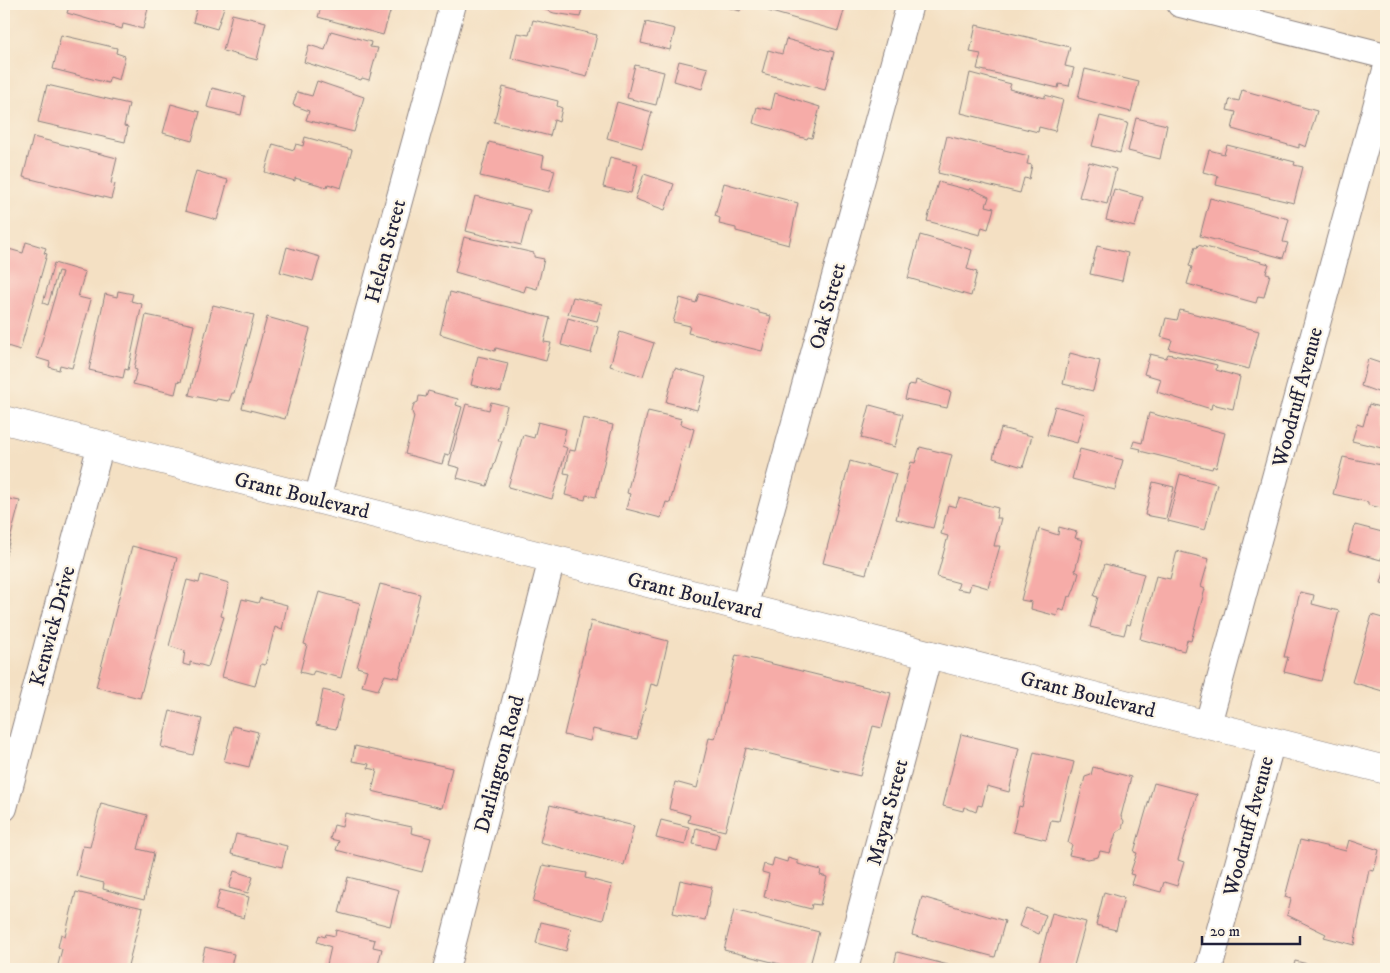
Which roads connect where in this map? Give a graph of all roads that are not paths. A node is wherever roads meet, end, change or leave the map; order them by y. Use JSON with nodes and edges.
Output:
{"nodes":[{"id":1,"x":453,"y":4,"type":"edge"},
{"id":2,"x":910,"y":4,"type":"edge"},
{"id":3,"x":1180,"y":4,"type":"edge"},
{"id":4,"x":1386,"y":56,"type":"edge"},
{"id":5,"x":1386,"y":70,"type":"edge"},
{"id":6,"x":4,"y":420,"type":"edge"},
{"id":7,"x":100,"y":444,"type":"junction"},
{"id":8,"x":317,"y":499,"type":"junction"},
{"id":9,"x":552,"y":559,"type":"junction"},
{"id":10,"x":744,"y":608,"type":"junction"},
{"id":11,"x":929,"y":654,"type":"junction"},
{"id":12,"x":1208,"y":724,"type":"junction"},
{"id":13,"x":1272,"y":741,"type":"junction"},
{"id":14,"x":1386,"y":770,"type":"edge"},
{"id":15,"x":4,"y":808,"type":"edge"},
{"id":16,"x":446,"y":969,"type":"edge"},
{"id":17,"x":845,"y":969,"type":"edge"},
{"id":18,"x":1209,"y":969,"type":"edge"}],
"edges":[{"from":1,"to":8,"type":"street","name":"Helen Street"},
{"from":2,"to":10,"type":"street","name":"Oak Street"},
{"from":3,"to":4,"type":"street"},
{"from":5,"to":12,"type":"street","name":"Woodruff Avenue"},
{"from":6,"to":7,"type":"street","name":"Grant Boulevard"},
{"from":7,"to":8,"type":"street","name":"Grant Boulevard"},
{"from":7,"to":15,"type":"street","name":"Kenwick Drive"},
{"from":8,"to":9,"type":"street","name":"Grant Boulevard"},
{"from":9,"to":10,"type":"street","name":"Grant Boulevard"},
{"from":9,"to":16,"type":"street","name":"Darlington Road"},
{"from":10,"to":11,"type":"street","name":"Grant Boulevard"},
{"from":11,"to":12,"type":"street","name":"Grant Boulevard"},
{"from":11,"to":17,"type":"street","name":"Mayar Street"},
{"from":12,"to":13,"type":"street","name":"Grant Boulevard"},
{"from":13,"to":14,"type":"street","name":"Grant Boulevard"},
{"from":13,"to":18,"type":"street","name":"Woodruff Avenue"}]}
